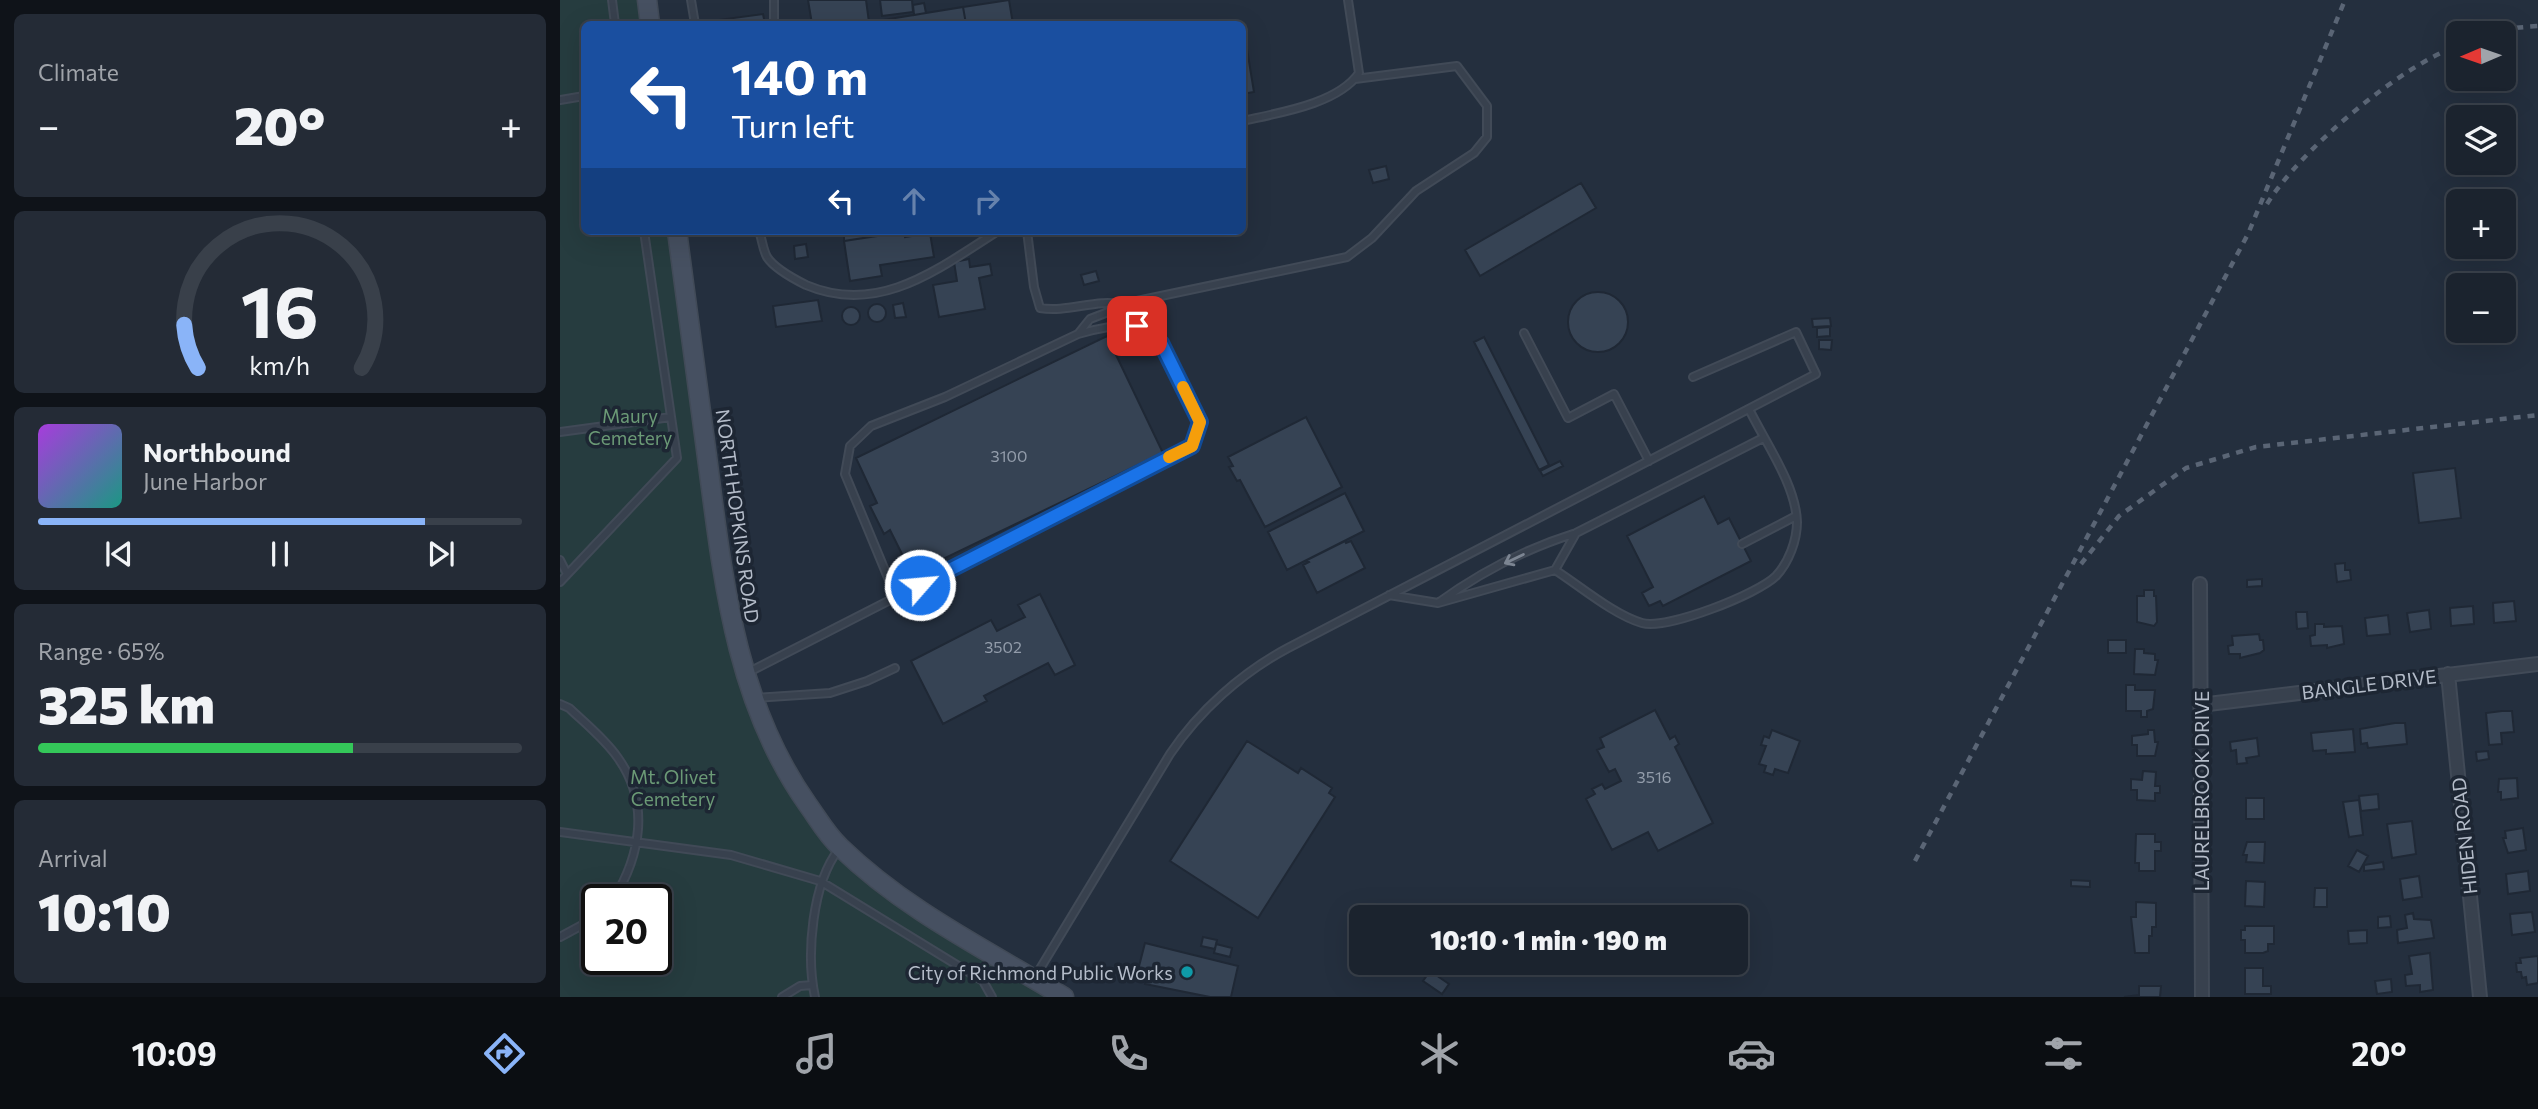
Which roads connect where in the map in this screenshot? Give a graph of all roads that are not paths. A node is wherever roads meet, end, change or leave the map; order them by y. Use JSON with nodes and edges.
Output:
{"nodes":[{"id":1,"x":612,"y":0,"type":"edge"},
{"id":2,"x":647,"y":0,"type":"edge"},
{"id":3,"x":691,"y":0,"type":"edge"},
{"id":4,"x":774,"y":0,"type":"edge"},
{"id":5,"x":1349,"y":0,"type":"edge"},
{"id":6,"x":615,"y":21,"type":"edge"},
{"id":7,"x":650,"y":21,"type":"edge"},
{"id":8,"x":694,"y":21,"type":"edge"},
{"id":9,"x":774,"y":21,"type":"edge"},
{"id":10,"x":1355,"y":79,"type":"junction"},
{"id":11,"x":581,"y":96,"type":"edge"},
{"id":12,"x":560,"y":100,"type":"edge"},
{"id":13,"x":1246,"y":120,"type":"edge"},
{"id":14,"x":645,"y":235,"type":"edge"},
{"id":15,"x":678,"y":235,"type":"edge"},
{"id":16,"x":760,"y":235,"type":"edge"},
{"id":17,"x":992,"y":235,"type":"edge"},
{"id":18,"x":1028,"y":235,"type":"edge"},
{"id":19,"x":1126,"y":305,"type":"junction"},
{"id":20,"x":1524,"y":333,"type":"dead end"},
{"id":21,"x":1078,"y":334,"type":"junction"},
{"id":22,"x":1693,"y":377,"type":"dead end"},
{"id":23,"x":1749,"y":409,"type":"junction"},
{"id":24,"x":671,"y":417,"type":"junction"},
{"id":25,"x":560,"y":432,"type":"edge"},
{"id":26,"x":1763,"y":438,"type":"junction"},
{"id":27,"x":1649,"y":461,"type":"junction"},
{"id":28,"x":1796,"y":516,"type":"junction"},
{"id":29,"x":1576,"y":533,"type":"junction"},
{"id":30,"x":1742,"y":544,"type":"dead end"},
{"id":31,"x":560,"y":560,"type":"edge"},
{"id":32,"x":1555,"y":570,"type":"junction"},
{"id":33,"x":568,"y":574,"type":"junction"},
{"id":34,"x":560,"y":582,"type":"edge"},
{"id":35,"x":2200,"y":584,"type":"dead end"},
{"id":36,"x":1389,"y":595,"type":"junction"},
{"id":37,"x":896,"y":597,"type":"junction"},
{"id":38,"x":1438,"y":603,"type":"junction"},
{"id":39,"x":2538,"y":664,"type":"edge"},
{"id":40,"x":895,"y":668,"type":"dead end"},
{"id":41,"x":746,"y":674,"type":"junction"},
{"id":42,"x":2448,"y":674,"type":"junction"},
{"id":43,"x":753,"y":699,"type":"junction"},
{"id":44,"x":560,"y":704,"type":"edge"},
{"id":45,"x":2200,"y":705,"type":"junction"},
{"id":46,"x":560,"y":832,"type":"edge"},
{"id":47,"x":637,"y":842,"type":"junction"},
{"id":48,"x":841,"y":847,"type":"junction"},
{"id":49,"x":820,"y":881,"type":"junction"},
{"id":50,"x":622,"y":884,"type":"edge"},
{"id":51,"x":581,"y":926,"type":"edge"},
{"id":52,"x":560,"y":937,"type":"edge"},
{"id":53,"x":1034,"y":979,"type":"junction"},
{"id":54,"x":812,"y":985,"type":"junction"},
{"id":55,"x":782,"y":997,"type":"edge"},
{"id":56,"x":815,"y":997,"type":"edge"},
{"id":57,"x":992,"y":997,"type":"edge"},
{"id":58,"x":1064,"y":997,"type":"edge"},
{"id":59,"x":2202,"y":997,"type":"edge"},
{"id":60,"x":2480,"y":997,"type":"edge"}],
"edges":[{"from":1,"to":6,"type":"lane"},
{"from":2,"to":7,"type":"main road"},
{"from":3,"to":8,"type":"lane"},
{"from":4,"to":9,"type":"lane"},
{"from":5,"to":10,"type":"lane"},
{"from":10,"to":13,"type":"lane"},
{"from":10,"to":19,"type":"lane"},
{"from":11,"to":12,"type":"lane"},
{"from":14,"to":24,"type":"lane"},
{"from":15,"to":41,"type":"main road","name":"NORTH HOPKINS ROAD"},
{"from":16,"to":17,"type":"lane"},
{"from":18,"to":19,"type":"lane"},
{"from":19,"to":21,"type":"lane"},
{"from":20,"to":27,"type":"lane"},
{"from":21,"to":37,"type":"lane"},
{"from":21,"to":37,"type":"lane"},
{"from":22,"to":23,"type":"lane"},
{"from":23,"to":26,"type":"lane"},
{"from":23,"to":27,"type":"lane"},
{"from":24,"to":25,"type":"lane"},
{"from":24,"to":33,"type":"lane"},
{"from":26,"to":28,"type":"lane"},
{"from":26,"to":29,"type":"lane"},
{"from":27,"to":36,"type":"lane"},
{"from":28,"to":30,"type":"lane"},
{"from":28,"to":32,"type":"lane"},
{"from":29,"to":32,"type":"lane"},
{"from":29,"to":38,"type":"lane","one_way":true},
{"from":31,"to":33,"type":"lane"},
{"from":32,"to":38,"type":"lane"},
{"from":33,"to":34,"type":"lane"},
{"from":35,"to":45,"type":"street","name":"LAURELBROOK DRIVE"},
{"from":36,"to":38,"type":"lane"},
{"from":36,"to":53,"type":"lane"},
{"from":37,"to":41,"type":"lane"},
{"from":39,"to":42,"type":"street","name":"BANGLE DRIVE"},
{"from":40,"to":43,"type":"lane"},
{"from":41,"to":43,"type":"main road","name":"NORTH HOPKINS ROAD"},
{"from":42,"to":45,"type":"street","name":"BANGLE DRIVE"},
{"from":42,"to":60,"type":"street","name":"HIDEN ROAD"},
{"from":43,"to":48,"type":"main road","name":"NORTH HOPKINS ROAD"},
{"from":44,"to":47,"type":"lane"},
{"from":45,"to":59,"type":"street","name":"LAURELBROOK DRIVE"},
{"from":46,"to":47,"type":"lane"},
{"from":47,"to":49,"type":"lane"},
{"from":47,"to":50,"type":"lane"},
{"from":48,"to":49,"type":"lane"},
{"from":48,"to":53,"type":"main road","name":"NORTH HOPKINS ROAD"},
{"from":49,"to":54,"type":"lane"},
{"from":49,"to":57,"type":"lane"},
{"from":51,"to":52,"type":"lane"},
{"from":53,"to":58,"type":"main road","name":"NORTH HOPKINS ROAD"},
{"from":54,"to":55,"type":"lane"},
{"from":54,"to":56,"type":"lane"}]}
